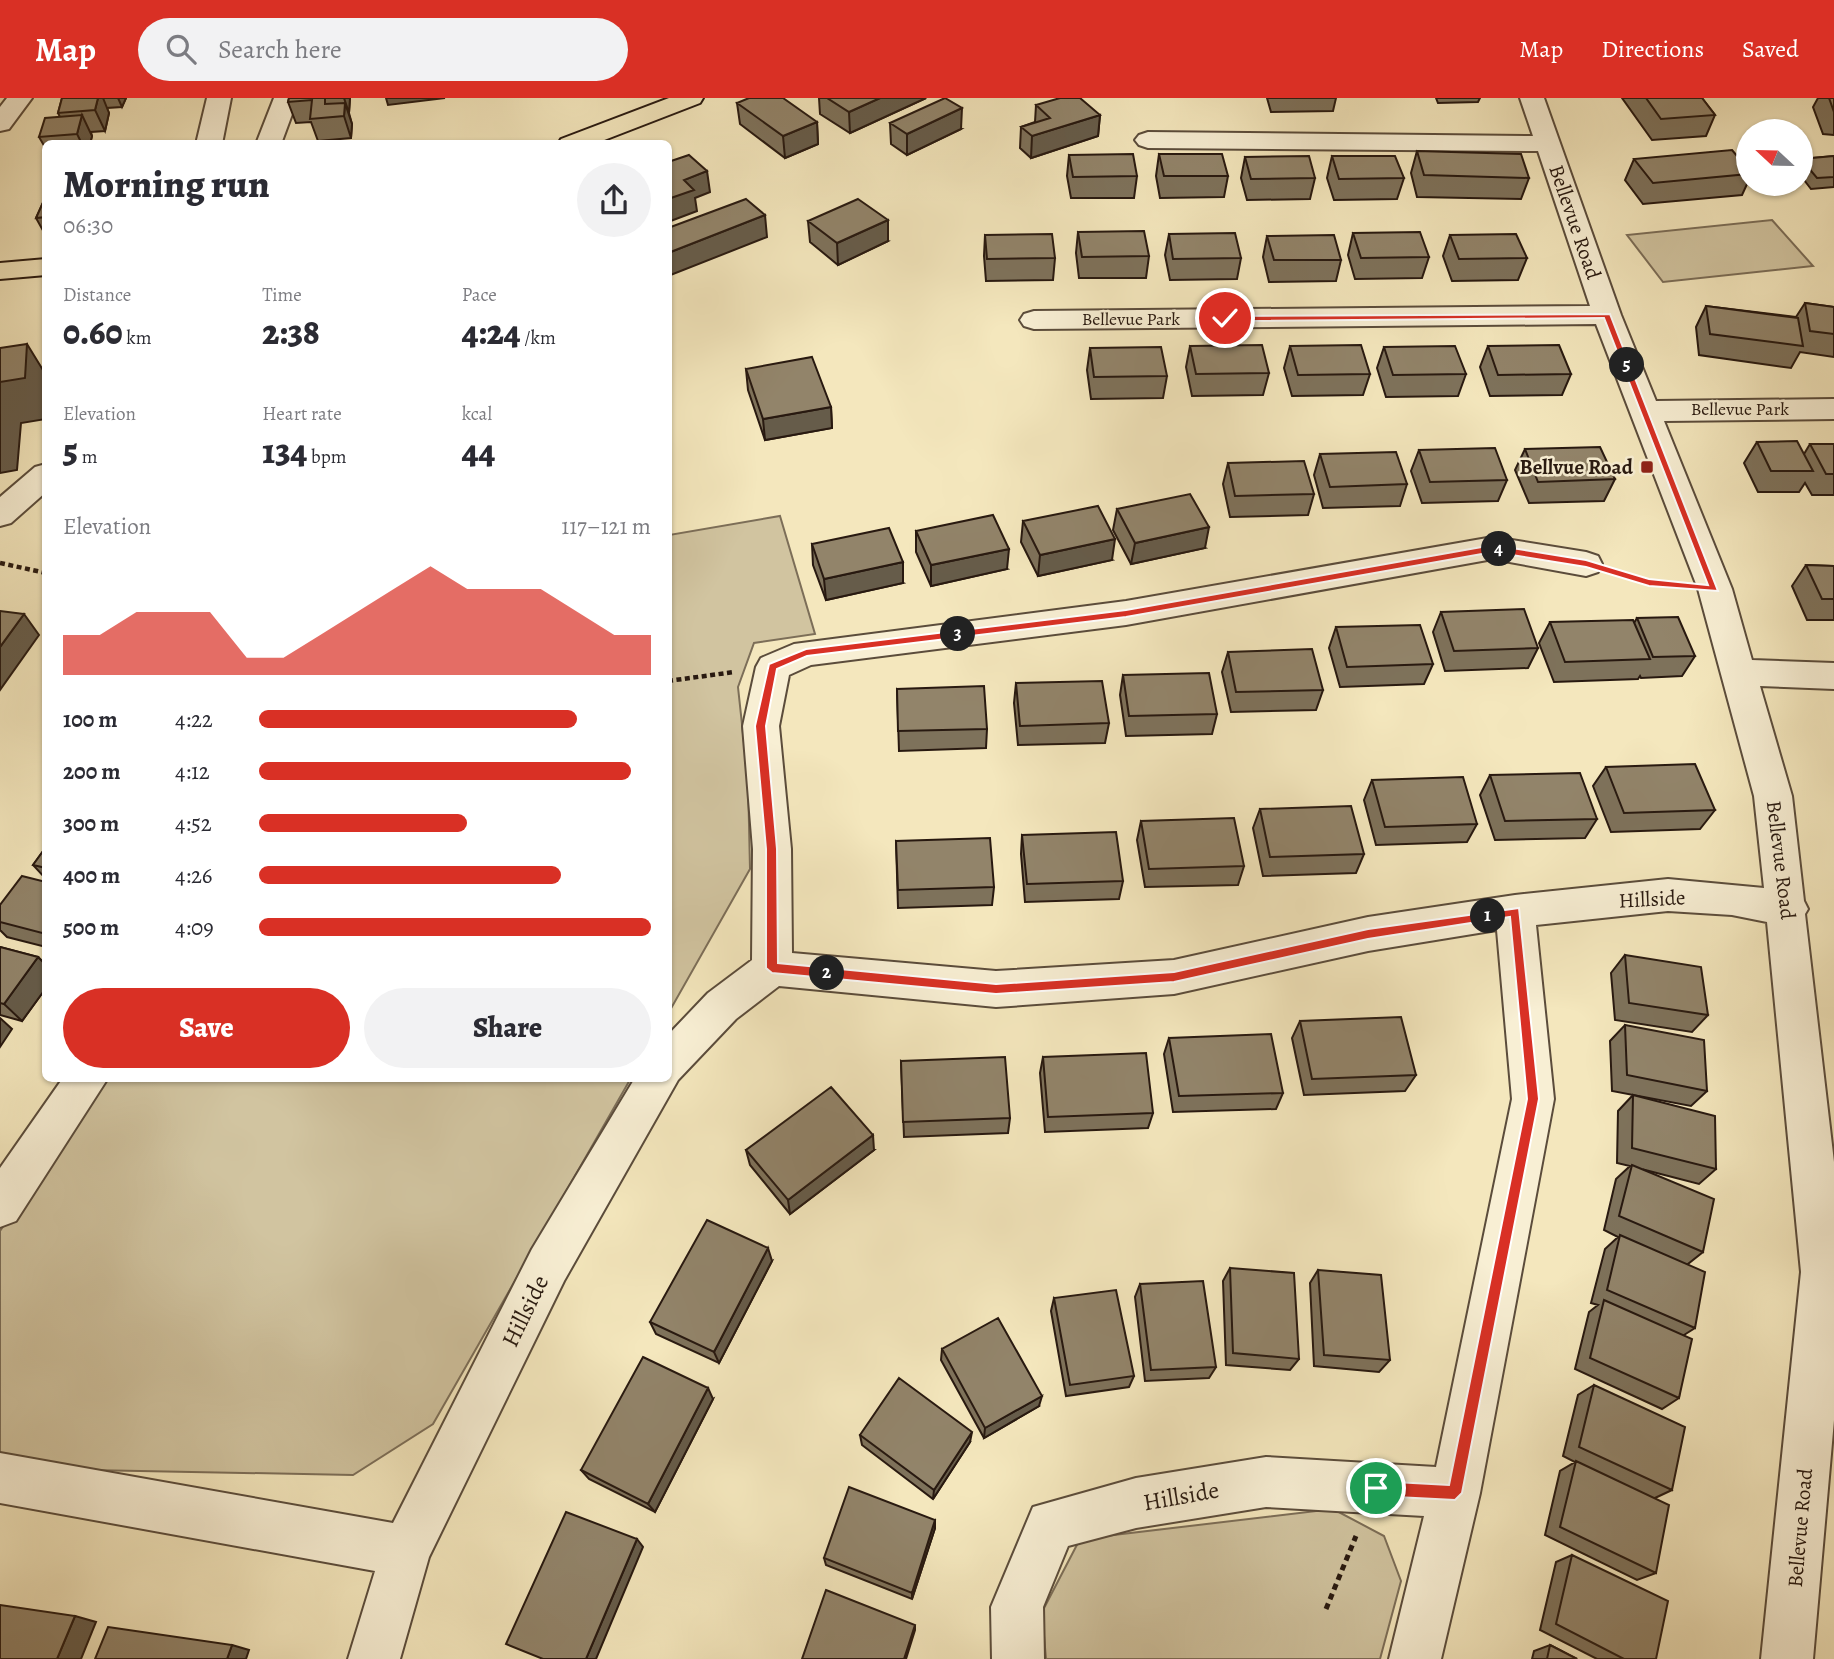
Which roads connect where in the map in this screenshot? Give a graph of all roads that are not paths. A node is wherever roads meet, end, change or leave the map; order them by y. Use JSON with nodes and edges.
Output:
{"nodes":[{"id":1,"x":20,"y":98,"type":"edge"},
{"id":2,"x":219,"y":98,"type":"edge"},
{"id":3,"x":286,"y":98,"type":"edge"},
{"id":4,"x":691,"y":98,"type":"edge"},
{"id":5,"x":1532,"y":98,"type":"edge"},
{"id":6,"x":0,"y":124,"type":"edge"},
{"id":7,"x":210,"y":140,"type":"edge"},
{"id":8,"x":270,"y":140,"type":"edge"},
{"id":9,"x":581,"y":140,"type":"edge"},
{"id":10,"x":1148,"y":140,"type":"dead end"},
{"id":11,"x":1548,"y":144,"type":"junction"},
{"id":12,"x":42,"y":267,"type":"edge"},
{"id":13,"x":0,"y":271,"type":"edge"},
{"id":14,"x":1607,"y":315,"type":"junction"},
{"id":15,"x":1034,"y":320,"type":"dead end"},
{"id":16,"x":1834,"y":409,"type":"edge"},
{"id":17,"x":1646,"y":411,"type":"junction"},
{"id":18,"x":42,"y":478,"type":"edge"},
{"id":19,"x":0,"y":515,"type":"edge"},
{"id":20,"x":1586,"y":564,"type":"road end"},
{"id":21,"x":1739,"y":672,"type":"junction"},
{"id":22,"x":1834,"y":676,"type":"edge"},
{"id":23,"x":1788,"y":909,"type":"junction"},
{"id":24,"x":1515,"y":911,"type":"junction"},
{"id":25,"x":772,"y":968,"type":"junction"},
{"id":26,"x":672,"y":1061,"type":"edge"},
{"id":27,"x":84,"y":1082,"type":"edge"},
{"id":28,"x":656,"y":1082,"type":"edge"},
{"id":29,"x":0,"y":1206,"type":"edge"},
{"id":30,"x":0,"y":1478,"type":"edge"},
{"id":31,"x":1455,"y":1493,"type":"junction"},
{"id":32,"x":405,"y":1551,"type":"junction"},
{"id":33,"x":374,"y":1659,"type":"edge"},
{"id":34,"x":1018,"y":1659,"type":"edge"},
{"id":35,"x":1415,"y":1659,"type":"edge"},
{"id":36,"x":1787,"y":1659,"type":"edge"}],
"edges":[{"from":1,"to":6,"type":"street"},
{"from":2,"to":7,"type":"street"},
{"from":3,"to":8,"type":"street"},
{"from":4,"to":9,"type":"main road"},
{"from":5,"to":11,"type":"street","name":"Bellevue Road"},
{"from":10,"to":11,"type":"street"},
{"from":11,"to":14,"type":"street","name":"Bellevue Road"},
{"from":12,"to":13,"type":"main road"},
{"from":14,"to":15,"type":"street","name":"Bellevue Park"},
{"from":14,"to":17,"type":"street","name":"Bellevue Road"},
{"from":16,"to":17,"type":"street","name":"Bellevue Park"},
{"from":17,"to":21,"type":"street","name":"Bellevue Road"},
{"from":18,"to":19,"type":"street"},
{"from":20,"to":25,"type":"street"},
{"from":21,"to":22,"type":"street"},
{"from":21,"to":23,"type":"street","name":"Bellevue Road"},
{"from":23,"to":24,"type":"street","name":"Hillside"},
{"from":23,"to":36,"type":"street","name":"Bellevue Road"},
{"from":24,"to":25,"type":"street","name":"Hillside"},
{"from":24,"to":31,"type":"street"},
{"from":25,"to":26,"type":"street"},
{"from":27,"to":29,"type":"street"},
{"from":28,"to":32,"type":"street","name":"Hillside"},
{"from":30,"to":32,"type":"street"},
{"from":31,"to":34,"type":"street","name":"Hillside"},
{"from":31,"to":35,"type":"street"},
{"from":32,"to":33,"type":"street","name":"Hillside"}]}
